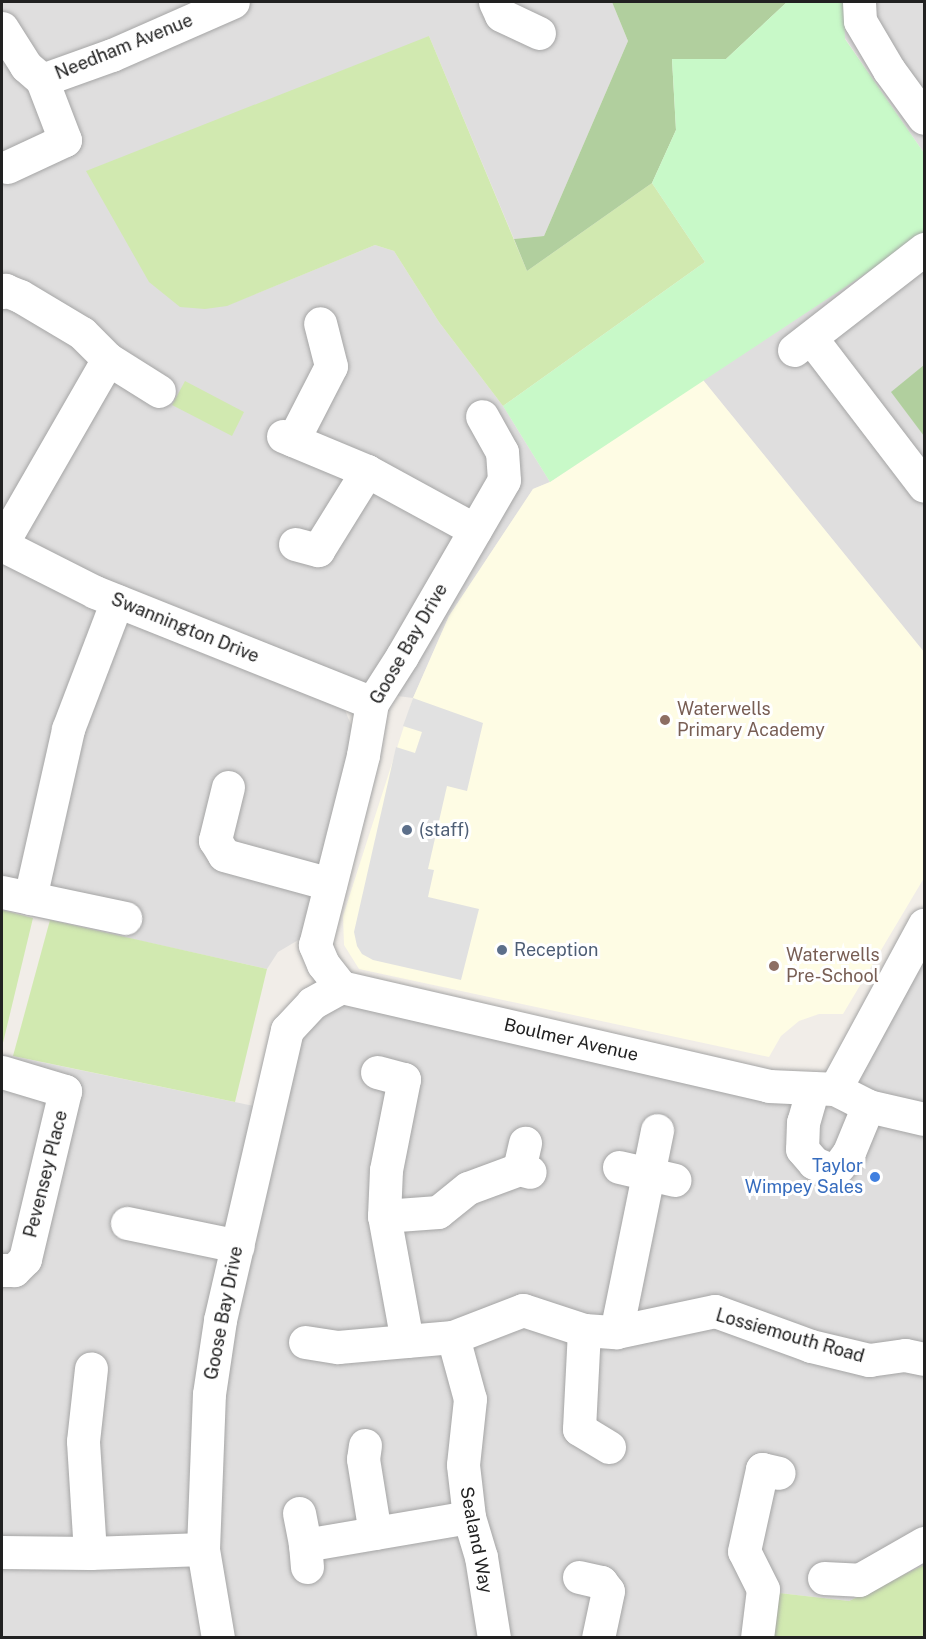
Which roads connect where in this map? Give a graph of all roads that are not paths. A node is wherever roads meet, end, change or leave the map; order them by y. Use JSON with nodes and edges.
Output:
{"nodes":[{"id":1,"x":233,"y":2,"type":"edge"},
{"id":2,"x":495,"y":2,"type":"edge"},
{"id":3,"x":859,"y":2,"type":"edge"},
{"id":4,"x":2,"y":28,"type":"edge"},
{"id":5,"x":539,"y":33,"type":"dead end"},
{"id":6,"x":42,"y":80,"type":"junction"},
{"id":7,"x":924,"y":118,"type":"edge"},
{"id":8,"x":7,"y":167,"type":"dead end"},
{"id":9,"x":924,"y":249,"type":"edge"},
{"id":10,"x":2,"y":292,"type":"edge"},
{"id":11,"x":321,"y":323,"type":"dead end"},
{"id":12,"x":108,"y":359,"type":"junction"},
{"id":13,"x":159,"y":391,"type":"dead end"},
{"id":14,"x":482,"y":416,"type":"dead end"},
{"id":15,"x":367,"y":471,"type":"junction"},
{"id":16,"x":924,"y":486,"type":"edge"},
{"id":17,"x":475,"y":530,"type":"junction"},
{"id":18,"x":2,"y":544,"type":"edge"},
{"id":19,"x":295,"y":544,"type":"dead end"},
{"id":20,"x":117,"y":601,"type":"junction"},
{"id":21,"x":372,"y":703,"type":"junction"},
{"id":22,"x":228,"y":787,"type":"dead end"},
{"id":23,"x":330,"y":884,"type":"junction"},
{"id":24,"x":16,"y":895,"type":"edge"},
{"id":25,"x":125,"y":918,"type":"dead end"},
{"id":26,"x":924,"y":925,"type":"edge"},
{"id":27,"x":340,"y":987,"type":"junction"},
{"id":28,"x":2,"y":1072,"type":"edge"},
{"id":29,"x":377,"y":1072,"type":"dead end"},
{"id":30,"x":824,"y":1088,"type":"junction"},
{"id":31,"x":868,"y":1106,"type":"junction"},
{"id":32,"x":924,"y":1119,"type":"edge"},
{"id":33,"x":657,"y":1130,"type":"dead end"},
{"id":34,"x":524,"y":1161,"type":"dead end"},
{"id":35,"x":384,"y":1216,"type":"junction"},
{"id":36,"x":127,"y":1223,"type":"dead end"},
{"id":37,"x":238,"y":1246,"type":"junction"},
{"id":38,"x":2,"y":1270,"type":"edge"},
{"id":39,"x":600,"y":1331,"type":"junction"},
{"id":40,"x":453,"y":1337,"type":"junction"},
{"id":41,"x":407,"y":1341,"type":"junction"},
{"id":42,"x":305,"y":1342,"type":"dead end"},
{"id":43,"x":924,"y":1359,"type":"edge"},
{"id":44,"x":91,"y":1368,"type":"dead end"},
{"id":45,"x":365,"y":1445,"type":"dead end"},
{"id":46,"x":609,"y":1447,"type":"dead end"},
{"id":47,"x":779,"y":1473,"type":"dead end"},
{"id":48,"x":299,"y":1513,"type":"dead end"},
{"id":49,"x":469,"y":1517,"type":"junction"},
{"id":50,"x":375,"y":1533,"type":"junction"},
{"id":51,"x":924,"y":1543,"type":"edge"},
{"id":52,"x":203,"y":1549,"type":"junction"},
{"id":53,"x":2,"y":1552,"type":"edge"},
{"id":54,"x":90,"y":1553,"type":"junction"},
{"id":55,"x":579,"y":1577,"type":"dead end"},
{"id":56,"x":824,"y":1578,"type":"dead end"},
{"id":57,"x":218,"y":1638,"type":"edge"},
{"id":58,"x":494,"y":1638,"type":"edge"},
{"id":59,"x":598,"y":1638,"type":"edge"},
{"id":60,"x":757,"y":1638,"type":"edge"}],
"edges":[{"from":1,"to":6,"type":"street","name":"Needham Avenue"},
{"from":2,"to":5,"type":"street"},
{"from":3,"to":7,"type":"street"},
{"from":4,"to":6,"type":"street","name":"Needham Avenue"},
{"from":6,"to":8,"type":"street"},
{"from":9,"to":16,"type":"street"},
{"from":10,"to":12,"type":"street"},
{"from":11,"to":15,"type":"street"},
{"from":12,"to":13,"type":"street"},
{"from":12,"to":18,"type":"street","name":"Swannington Drive"},
{"from":14,"to":17,"type":"street","name":"Goose Bay Drive"},
{"from":15,"to":17,"type":"street"},
{"from":15,"to":19,"type":"street"},
{"from":17,"to":21,"type":"street","name":"Goose Bay Drive"},
{"from":18,"to":20,"type":"street","name":"Swannington Drive"},
{"from":20,"to":21,"type":"street","name":"Swannington Drive"},
{"from":20,"to":24,"type":"street"},
{"from":21,"to":23,"type":"street","name":"Goose Bay Drive"},
{"from":22,"to":23,"type":"street"},
{"from":23,"to":27,"type":"street","name":"Goose Bay Drive"},
{"from":24,"to":25,"type":"street"},
{"from":26,"to":30,"type":"street"},
{"from":27,"to":30,"type":"street","name":"Boulmer Avenue"},
{"from":27,"to":37,"type":"street","name":"Goose Bay Drive"},
{"from":28,"to":38,"type":"street","name":"Pevensey Place"},
{"from":29,"to":35,"type":"street"},
{"from":30,"to":31,"type":"street"},
{"from":30,"to":31,"type":"street"},
{"from":31,"to":32,"type":"street"},
{"from":33,"to":39,"type":"street"},
{"from":34,"to":35,"type":"street"},
{"from":35,"to":41,"type":"street"},
{"from":36,"to":37,"type":"street"},
{"from":37,"to":52,"type":"street","name":"Goose Bay Drive"},
{"from":39,"to":40,"type":"street","name":"Lossiemouth Road"},
{"from":39,"to":43,"type":"street","name":"Lossiemouth Road"},
{"from":39,"to":46,"type":"street"},
{"from":40,"to":41,"type":"street","name":"Lossiemouth Road"},
{"from":40,"to":49,"type":"street","name":"Sealand Way"},
{"from":41,"to":42,"type":"street","name":"Lossiemouth Road"},
{"from":44,"to":54,"type":"street"},
{"from":45,"to":50,"type":"street"},
{"from":47,"to":60,"type":"street"},
{"from":48,"to":50,"type":"street"},
{"from":49,"to":50,"type":"street"},
{"from":49,"to":58,"type":"street","name":"Sealand Way"},
{"from":51,"to":56,"type":"street"},
{"from":52,"to":54,"type":"street"},
{"from":52,"to":57,"type":"street","name":"Goose Bay Drive"},
{"from":53,"to":54,"type":"street"},
{"from":55,"to":59,"type":"street"}]}
